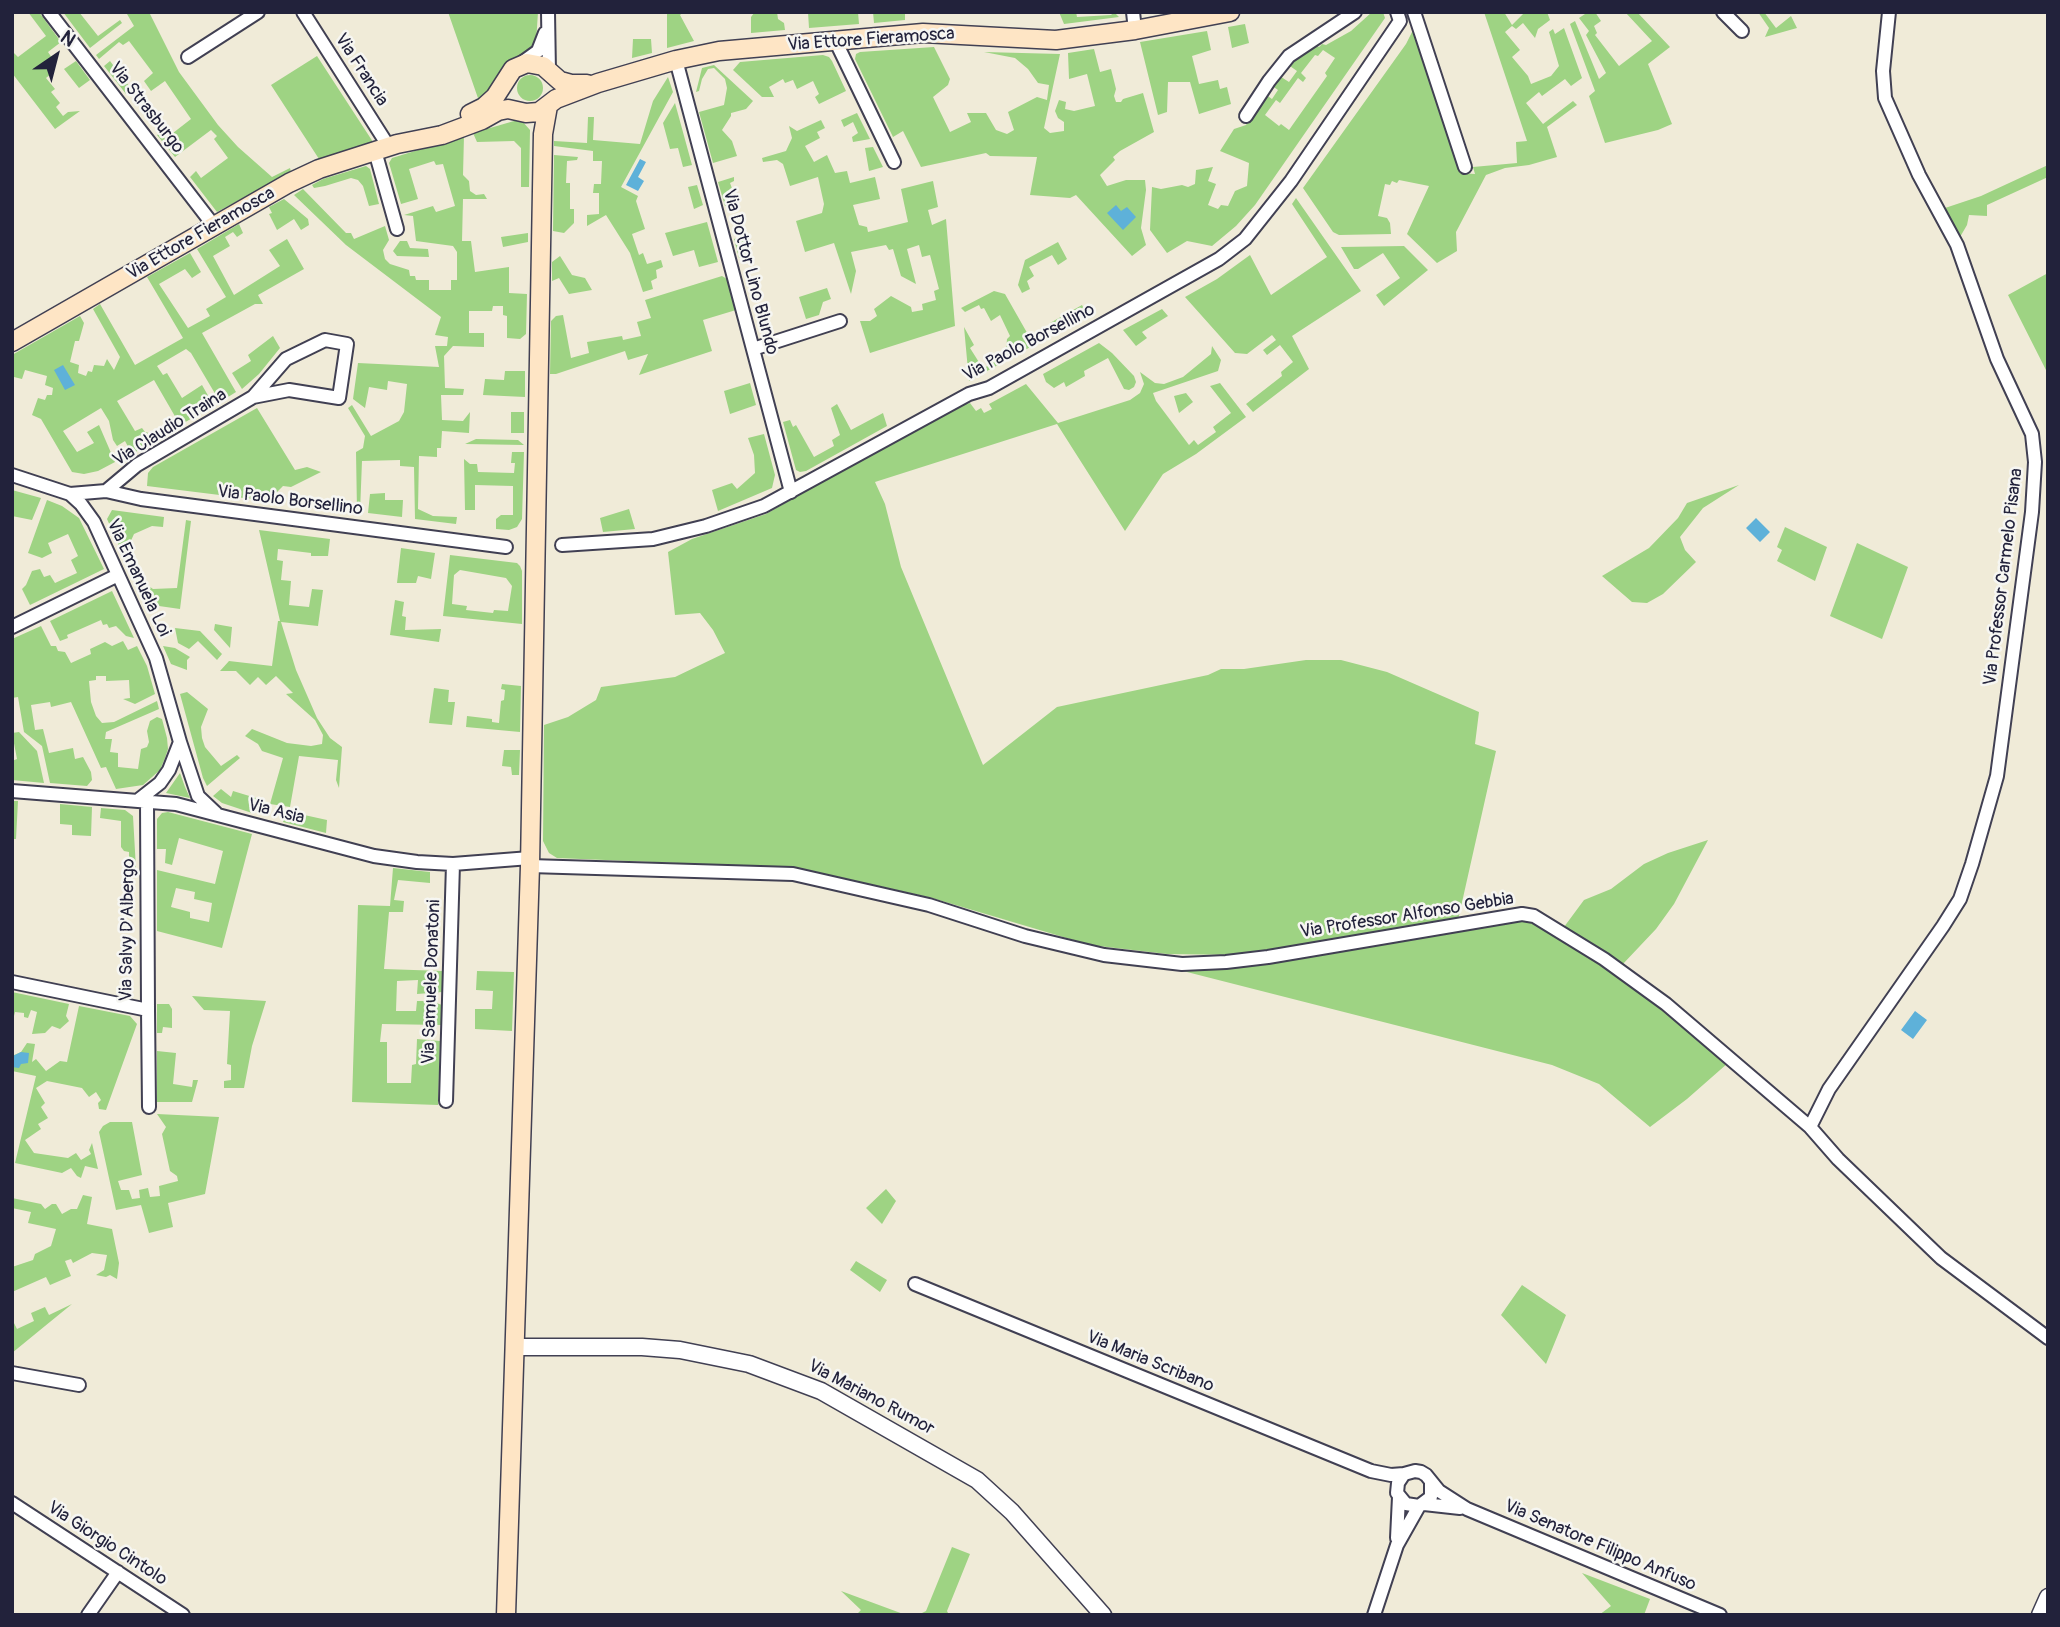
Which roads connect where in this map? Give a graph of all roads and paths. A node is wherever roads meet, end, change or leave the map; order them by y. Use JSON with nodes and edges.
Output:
{"nodes":[{"id":1,"x":49,"y":12,"type":"edge"},
{"id":2,"x":258,"y":12,"type":"edge"},
{"id":3,"x":303,"y":12,"type":"edge"},
{"id":4,"x":548,"y":12,"type":"edge"},
{"id":5,"x":1230,"y":12,"type":"edge"},
{"id":6,"x":1355,"y":12,"type":"edge"},
{"id":7,"x":1397,"y":12,"type":"edge"},
{"id":8,"x":1414,"y":12,"type":"edge"},
{"id":9,"x":1723,"y":12,"type":"edge"},
{"id":10,"x":1889,"y":12,"type":"edge"},
{"id":11,"x":1134,"y":21,"type":"edge"},
{"id":12,"x":547,"y":26,"type":"junction"},
{"id":13,"x":1742,"y":31,"type":"dead end"},
{"id":14,"x":835,"y":40,"type":"junction"},
{"id":15,"x":188,"y":57,"type":"dead end"},
{"id":16,"x":676,"y":60,"type":"junction"},
{"id":17,"x":519,"y":65,"type":"junction"},
{"id":18,"x":551,"y":74,"type":"junction"},
{"id":19,"x":505,"y":83,"type":"junction"},
{"id":20,"x":598,"y":83,"type":"junction"},
{"id":21,"x":549,"y":105,"type":"junction"},
{"id":22,"x":523,"y":112,"type":"junction"},
{"id":23,"x":1246,"y":116,"type":"dead end"},
{"id":24,"x":543,"y":134,"type":"junction"},
{"id":25,"x":387,"y":147,"type":"junction"},
{"id":26,"x":894,"y":162,"type":"dead end"},
{"id":27,"x":1465,"y":167,"type":"dead end"},
{"id":28,"x":214,"y":226,"type":"junction"},
{"id":29,"x":397,"y":229,"type":"dead end"},
{"id":30,"x":840,"y":321,"type":"dead end"},
{"id":31,"x":12,"y":342,"type":"edge"},
{"id":32,"x":753,"y":349,"type":"junction"},
{"id":33,"x":253,"y":397,"type":"junction"},
{"id":34,"x":12,"y":475,"type":"edge"},
{"id":35,"x":106,"y":491,"type":"junction"},
{"id":36,"x":791,"y":492,"type":"junction"},
{"id":37,"x":70,"y":494,"type":"junction"},
{"id":38,"x":562,"y":545,"type":"dead end"},
{"id":39,"x":506,"y":547,"type":"dead end"},
{"id":40,"x":118,"y":575,"type":"junction"},
{"id":41,"x":12,"y":627,"type":"edge"},
{"id":42,"x":180,"y":742,"type":"junction"},
{"id":43,"x":12,"y":791,"type":"edge"},
{"id":44,"x":142,"y":801,"type":"junction"},
{"id":45,"x":219,"y":816,"type":"junction"},
{"id":46,"x":530,"y":862,"type":"junction"},
{"id":47,"x":453,"y":864,"type":"junction"},
{"id":48,"x":12,"y":982,"type":"edge"},
{"id":49,"x":148,"y":1010,"type":"junction"},
{"id":50,"x":446,"y":1101,"type":"dead end"},
{"id":51,"x":149,"y":1107,"type":"dead end"},
{"id":52,"x":1810,"y":1127,"type":"junction"},
{"id":53,"x":915,"y":1284,"type":"dead end"},
{"id":54,"x":2048,"y":1338,"type":"edge"},
{"id":55,"x":516,"y":1347,"type":"junction"},
{"id":56,"x":12,"y":1373,"type":"edge"},
{"id":57,"x":79,"y":1385,"type":"dead end"},
{"id":58,"x":1371,"y":1471,"type":"junction"},
{"id":59,"x":1404,"y":1474,"type":"junction"},
{"id":60,"x":1432,"y":1483,"type":"junction"},
{"id":61,"x":1398,"y":1495,"type":"junction"},
{"id":62,"x":12,"y":1503,"type":"edge"},
{"id":63,"x":1422,"y":1505,"type":"junction"},
{"id":64,"x":1467,"y":1509,"type":"junction"},
{"id":65,"x":1397,"y":1545,"type":"junction"},
{"id":66,"x":118,"y":1572,"type":"junction"},
{"id":67,"x":2048,"y":1597,"type":"edge"},
{"id":68,"x":88,"y":1615,"type":"edge"},
{"id":69,"x":183,"y":1615,"type":"edge"},
{"id":70,"x":506,"y":1615,"type":"edge"},
{"id":71,"x":1103,"y":1615,"type":"edge"},
{"id":72,"x":1374,"y":1615,"type":"edge"},
{"id":73,"x":1720,"y":1615,"type":"edge"},
{"id":74,"x":2040,"y":1615,"type":"edge"}],
"edges":[{"from":1,"to":28,"type":"street","name":"Via Strasburgo"},
{"from":2,"to":15,"type":"street"},
{"from":3,"to":25,"type":"street","name":"Via Francia"},
{"from":4,"to":12,"type":"street"},
{"from":5,"to":11,"type":"main road","name":"Via Ettore Fieramosca"},
{"from":6,"to":23,"type":"street"},
{"from":7,"to":36,"type":"street","name":"Via Paolo Borsellino"},
{"from":8,"to":27,"type":"street"},
{"from":9,"to":13,"type":"street"},
{"from":10,"to":52,"type":"street","name":"Via Professor Carmelo Pisana"},
{"from":11,"to":14,"type":"main road","name":"Via Ettore Fieramosca"},
{"from":12,"to":17,"type":"street"},
{"from":12,"to":18,"type":"street"},
{"from":14,"to":16,"type":"main road","name":"Via Ettore Fieramosca"},
{"from":14,"to":26,"type":"street"},
{"from":16,"to":20,"type":"main road","name":"Via Ettore Fieramosca"},
{"from":16,"to":32,"type":"street","name":"Via Dottor Lino Blundo"},
{"from":17,"to":18,"type":"main road"},
{"from":17,"to":19,"type":"main road"},
{"from":18,"to":20,"type":"main road"},
{"from":18,"to":21,"type":"main road"},
{"from":19,"to":22,"type":"main road"},
{"from":19,"to":25,"type":"main road"},
{"from":20,"to":21,"type":"main road","name":"Via Ettore Fieramosca"},
{"from":21,"to":22,"type":"main road"},
{"from":21,"to":24,"type":"main road"},
{"from":22,"to":24,"type":"main road"},
{"from":22,"to":25,"type":"main road"},
{"from":24,"to":46,"type":"main road"},
{"from":25,"to":28,"type":"main road","name":"Via Ettore Fieramosca"},
{"from":25,"to":29,"type":"street","name":"Via Francia"},
{"from":28,"to":31,"type":"main road","name":"Via Ettore Fieramosca"},
{"from":30,"to":32,"type":"street"},
{"from":32,"to":36,"type":"street","name":"Via Dottor Lino Blundo"},
{"from":33,"to":33,"type":"street","name":"Via Claudio Traina"},
{"from":33,"to":35,"type":"street","name":"Via Claudio Traina"},
{"from":34,"to":37,"type":"street"},
{"from":35,"to":37,"type":"street","name":"Via Paolo Borsellino"},
{"from":35,"to":39,"type":"street","name":"Via Paolo Borsellino"},
{"from":36,"to":38,"type":"street","name":"Via Paolo Borsellino"},
{"from":37,"to":40,"type":"street","name":"Via Emanuela Loi"},
{"from":40,"to":41,"type":"street"},
{"from":40,"to":42,"type":"street","name":"Via Emanuela Loi"},
{"from":42,"to":44,"type":"street"},
{"from":42,"to":45,"type":"street","name":"Via Emanuela Loi"},
{"from":43,"to":44,"type":"street","name":"Via Asia"},
{"from":44,"to":45,"type":"street","name":"Via Asia"},
{"from":44,"to":49,"type":"street","name":"Via Salvy D'Albergo"},
{"from":45,"to":47,"type":"street","name":"Via Asia"},
{"from":46,"to":47,"type":"street","name":"Via Asia"},
{"from":46,"to":52,"type":"street","name":"Via Professor Alfonso Gebbia"},
{"from":46,"to":55,"type":"main road"},
{"from":47,"to":50,"type":"street","name":"Via Samuele Donatoni"},
{"from":48,"to":49,"type":"street","name":"Via Salvy D'Albergo"},
{"from":49,"to":51,"type":"street"},
{"from":52,"to":54,"type":"street","name":"Via Professor Alfonso Gebbia"},
{"from":53,"to":58,"type":"street","name":"Via Maria Scribano"},
{"from":55,"to":70,"type":"main road"},
{"from":55,"to":71,"type":"street","name":"Via Mariano Rumor"},
{"from":56,"to":57,"type":"street"},
{"from":58,"to":59,"type":"street"},
{"from":58,"to":61,"type":"street"},
{"from":59,"to":60,"type":"street"},
{"from":59,"to":61,"type":"street"},
{"from":60,"to":63,"type":"street"},
{"from":60,"to":64,"type":"street"},
{"from":61,"to":63,"type":"street"},
{"from":61,"to":65,"type":"street"},
{"from":62,"to":66,"type":"street","name":"Via Giorgio Cintolo"},
{"from":63,"to":64,"type":"street"},
{"from":63,"to":65,"type":"street"},
{"from":64,"to":73,"type":"street","name":"Via Senatore Filippo Anfuso"},
{"from":65,"to":72,"type":"street"},
{"from":66,"to":68,"type":"street"},
{"from":66,"to":69,"type":"street","name":"Via Giorgio Cintolo"},
{"from":67,"to":74,"type":"street"}]}
